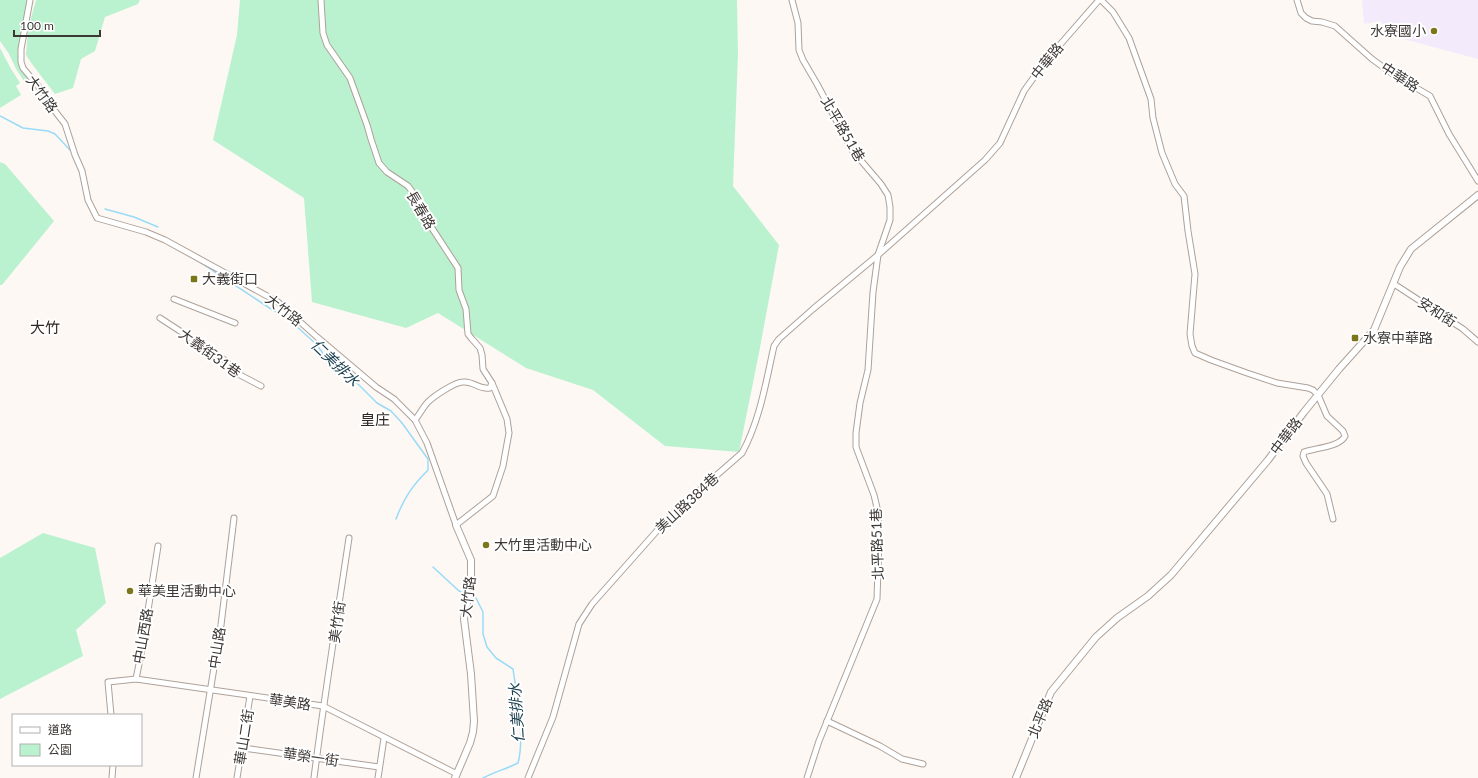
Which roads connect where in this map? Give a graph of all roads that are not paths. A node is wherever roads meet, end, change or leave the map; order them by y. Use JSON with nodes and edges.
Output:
{"nodes":[{"id":1,"x":30,"y":0,"type":"edge"},
{"id":2,"x":321,"y":0,"type":"edge"},
{"id":3,"x":792,"y":0,"type":"edge"},
{"id":4,"x":1100,"y":0,"type":"edge"},
{"id":5,"x":1297,"y":0,"type":"edge"},
{"id":6,"x":1478,"y":181,"type":"edge"},
{"id":7,"x":1478,"y":195,"type":"edge"},
{"id":8,"x":878,"y":255,"type":"junction"},
{"id":9,"x":1394,"y":284,"type":"junction"},
{"id":10,"x":174,"y":299,"type":"dead end"},
{"id":11,"x":160,"y":318,"type":"dead end"},
{"id":12,"x":235,"y":323,"type":"dead end"},
{"id":13,"x":1478,"y":342,"type":"edge"},
{"id":14,"x":492,"y":382,"type":"junction"},
{"id":15,"x":261,"y":386,"type":"dead end"},
{"id":16,"x":1318,"y":395,"type":"junction"},
{"id":17,"x":415,"y":420,"type":"junction"},
{"id":18,"x":234,"y":518,"type":"dead end"},
{"id":19,"x":1333,"y":519,"type":"dead end"},
{"id":20,"x":456,"y":526,"type":"junction"},
{"id":21,"x":350,"y":538,"type":"dead end"},
{"id":22,"x":158,"y":546,"type":"dead end"},
{"id":23,"x":1073,"y":664,"type":"joint"},
{"id":24,"x":136,"y":679,"type":"junction"},
{"id":25,"x":210,"y":690,"type":"junction"},
{"id":26,"x":250,"y":696,"type":"junction"},
{"id":27,"x":323,"y":706,"type":"junction"},
{"id":28,"x":111,"y":714,"type":"edge"},
{"id":29,"x":827,"y":721,"type":"junction"},
{"id":30,"x":384,"y":738,"type":"junction"},
{"id":31,"x":243,"y":748,"type":"junction"},
{"id":32,"x":317,"y":758,"type":"junction"},
{"id":33,"x":923,"y":764,"type":"dead end"},
{"id":34,"x":112,"y":766,"type":"edge"},
{"id":35,"x":380,"y":767,"type":"junction"},
{"id":36,"x":456,"y":776,"type":"edge"},
{"id":37,"x":112,"y":778,"type":"edge"},
{"id":38,"x":196,"y":778,"type":"edge"},
{"id":39,"x":237,"y":778,"type":"edge"},
{"id":40,"x":314,"y":778,"type":"edge"},
{"id":41,"x":378,"y":778,"type":"edge"},
{"id":42,"x":528,"y":778,"type":"edge"},
{"id":43,"x":807,"y":778,"type":"edge"},
{"id":44,"x":1016,"y":778,"type":"edge"}],
"edges":[{"from":1,"to":17,"type":"street","name":"大竹路"},
{"from":2,"to":14,"type":"street","name":"長春路"},
{"from":3,"to":8,"type":"street","name":"北平路51巷"},
{"from":4,"to":8,"type":"street","name":"中華路"},
{"from":4,"to":16,"type":"street"},
{"from":5,"to":6,"type":"street","name":"中華路"},
{"from":7,"to":9,"type":"street","name":"中華路"},
{"from":8,"to":29,"type":"street","name":"北平路51巷"},
{"from":8,"to":42,"type":"street","name":"美山路384巷"},
{"from":9,"to":13,"type":"street","name":"安和街"},
{"from":9,"to":16,"type":"street","name":"中華路"},
{"from":10,"to":12,"type":"street"},
{"from":11,"to":15,"type":"street","name":"大義街31巷"},
{"from":14,"to":17,"type":"street"},
{"from":14,"to":20,"type":"street","name":"長春路"},
{"from":16,"to":19,"type":"street"},
{"from":16,"to":23,"type":"street","name":"中華路"},
{"from":17,"to":20,"type":"street","name":"大竹路"},
{"from":18,"to":25,"type":"street","name":"中山路"},
{"from":20,"to":36,"type":"street","name":"大竹路"},
{"from":21,"to":27,"type":"street","name":"美竹街"},
{"from":22,"to":24,"type":"street","name":"中山西路"},
{"from":23,"to":44,"type":"street","name":"北平路"},
{"from":24,"to":25,"type":"street","name":"華美路"},
{"from":24,"to":28,"type":"street","name":"華美路"},
{"from":25,"to":26,"type":"street","name":"華美路"},
{"from":25,"to":38,"type":"street","name":"中山路"},
{"from":26,"to":27,"type":"street","name":"華美路"},
{"from":26,"to":31,"type":"street","name":"華山二街"},
{"from":27,"to":30,"type":"street","name":"華美路"},
{"from":27,"to":32,"type":"street","name":"美竹街"},
{"from":29,"to":33,"type":"street"},
{"from":29,"to":43,"type":"street","name":"北平路51巷"},
{"from":30,"to":35,"type":"street"},
{"from":30,"to":36,"type":"street","name":"華美路"},
{"from":31,"to":32,"type":"street","name":"華榮一街"},
{"from":31,"to":39,"type":"street","name":"華山二街"},
{"from":32,"to":35,"type":"street","name":"華榮一街"},
{"from":32,"to":40,"type":"street","name":"美竹街"},
{"from":34,"to":37,"type":"street"},
{"from":35,"to":41,"type":"street"}]}
